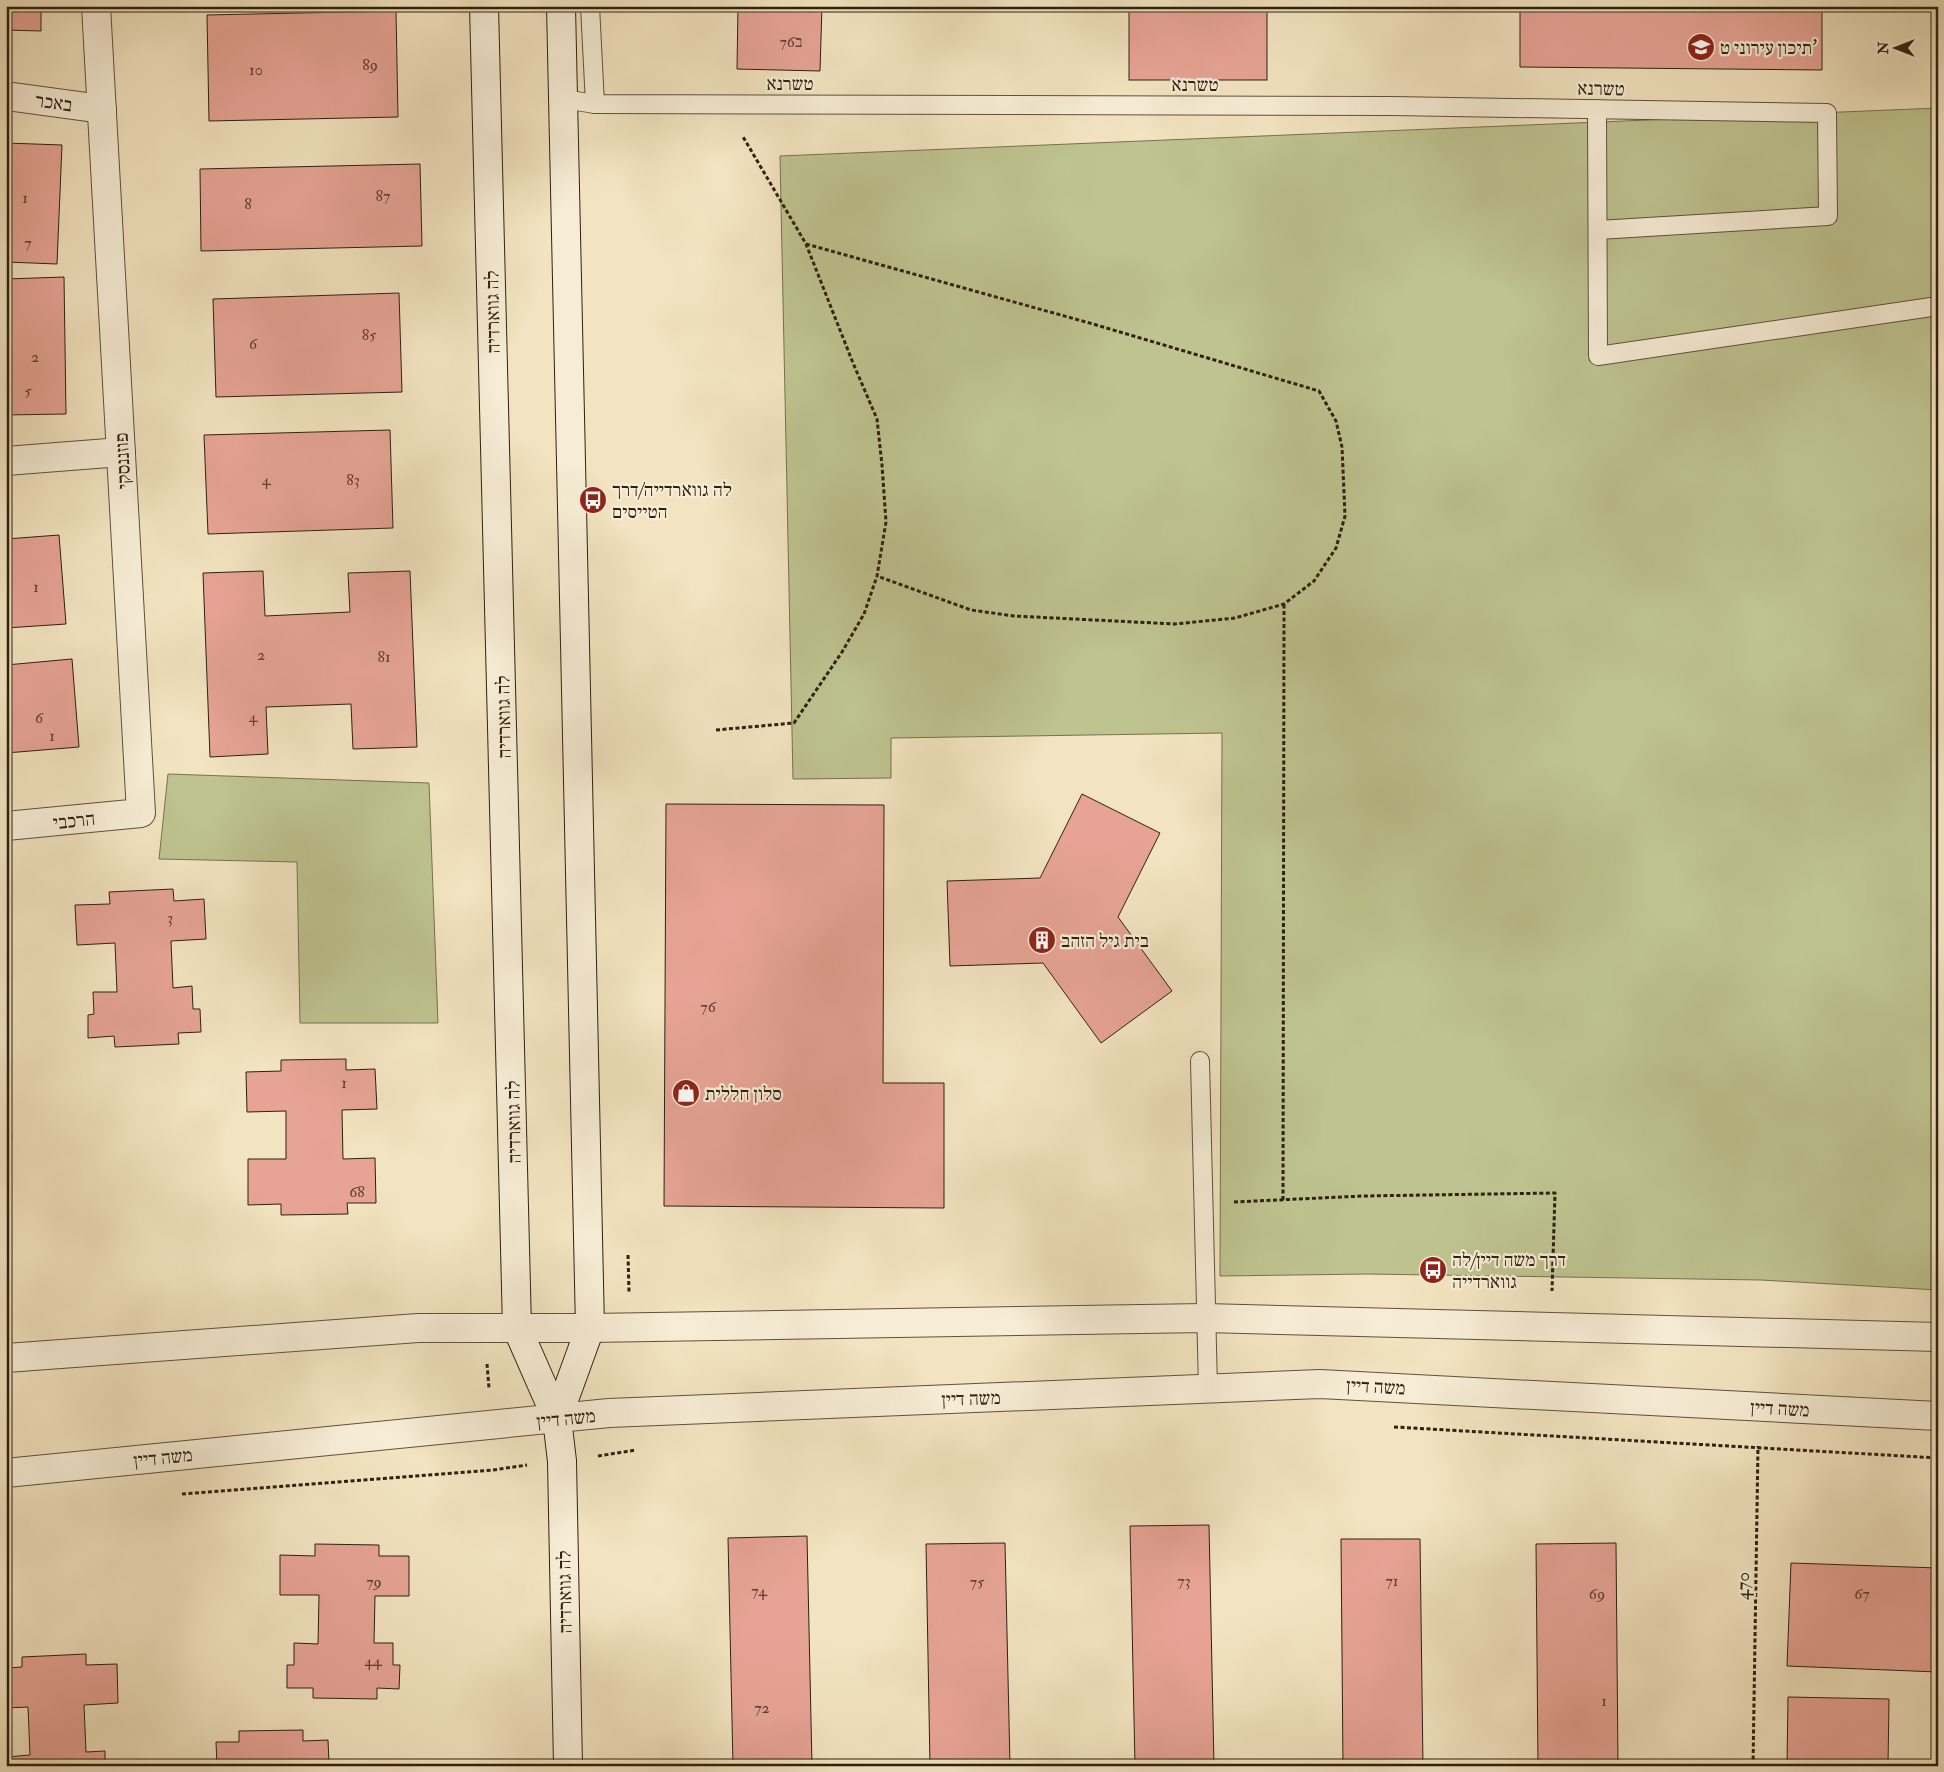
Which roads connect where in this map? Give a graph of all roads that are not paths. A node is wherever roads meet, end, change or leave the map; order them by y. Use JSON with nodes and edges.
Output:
{"nodes":[{"id":1,"x":96,"y":6,"type":"edge"},
{"id":2,"x":484,"y":6,"type":"edge"},
{"id":3,"x":561,"y":6,"type":"edge"},
{"id":4,"x":590,"y":6,"type":"edge"},
{"id":5,"x":6,"y":96,"type":"edge"},
{"id":6,"x":564,"y":99,"type":"junction"},
{"id":7,"x":595,"y":104,"type":"junction"},
{"id":8,"x":102,"y":109,"type":"junction"},
{"id":9,"x":1597,"y":109,"type":"junction"},
{"id":10,"x":1598,"y":230,"type":"junction"},
{"id":11,"x":1938,"y":306,"type":"edge"},
{"id":12,"x":122,"y":452,"type":"junction"},
{"id":13,"x":6,"y":461,"type":"edge"},
{"id":14,"x":142,"y":813,"type":"joint"},
{"id":15,"x":6,"y":826,"type":"edge"},
{"id":16,"x":1200,"y":1061,"type":"dead end"},
{"id":17,"x":1205,"y":1318,"type":"junction"},
{"id":18,"x":517,"y":1328,"type":"junction"},
{"id":19,"x":590,"y":1328,"type":"junction"},
{"id":20,"x":1938,"y":1337,"type":"edge"},
{"id":21,"x":6,"y":1358,"type":"edge"},
{"id":22,"x":1208,"y":1388,"type":"junction"},
{"id":23,"x":1938,"y":1416,"type":"edge"},
{"id":24,"x":557,"y":1419,"type":"junction"},
{"id":25,"x":6,"y":1473,"type":"edge"},
{"id":26,"x":568,"y":1766,"type":"edge"}],
"edges":[{"from":1,"to":8,"type":"street","name":"פוזננסקי"},
{"from":2,"to":18,"type":"street","name":"לה גווארדיה"},
{"from":3,"to":6,"type":"street","name":"לה גווארדיה"},
{"from":4,"to":7,"type":"lane"},
{"from":5,"to":8,"type":"street","name":"באכר"},
{"from":6,"to":7,"type":"lane","name":"טשרנא"},
{"from":6,"to":19,"type":"street","name":"לה גווארדיה"},
{"from":7,"to":9,"type":"lane","name":"טשרנא"},
{"from":8,"to":12,"type":"street","name":"פוזננסקי"},
{"from":9,"to":10,"type":"lane"},
{"from":9,"to":10,"type":"lane","name":"טשרנא"},
{"from":10,"to":11,"type":"lane"},
{"from":12,"to":13,"type":"street"},
{"from":12,"to":14,"type":"street","name":"פוזננסקי"},
{"from":14,"to":15,"type":"street","name":"הרכבי"},
{"from":16,"to":17,"type":"lane"},
{"from":17,"to":19,"type":"street"},
{"from":17,"to":20,"type":"street"},
{"from":17,"to":22,"type":"lane"},
{"from":18,"to":19,"type":"street"},
{"from":18,"to":21,"type":"street"},
{"from":18,"to":24,"type":"street","name":"לה גווארדיה"},
{"from":19,"to":24,"type":"street","name":"לה גווארדיה"},
{"from":22,"to":23,"type":"street","name":"משה דיין"},
{"from":22,"to":24,"type":"street","name":"משה דיין"},
{"from":24,"to":25,"type":"street","name":"משה דיין"},
{"from":24,"to":26,"type":"street","name":"לה גווארדיה"}]}
